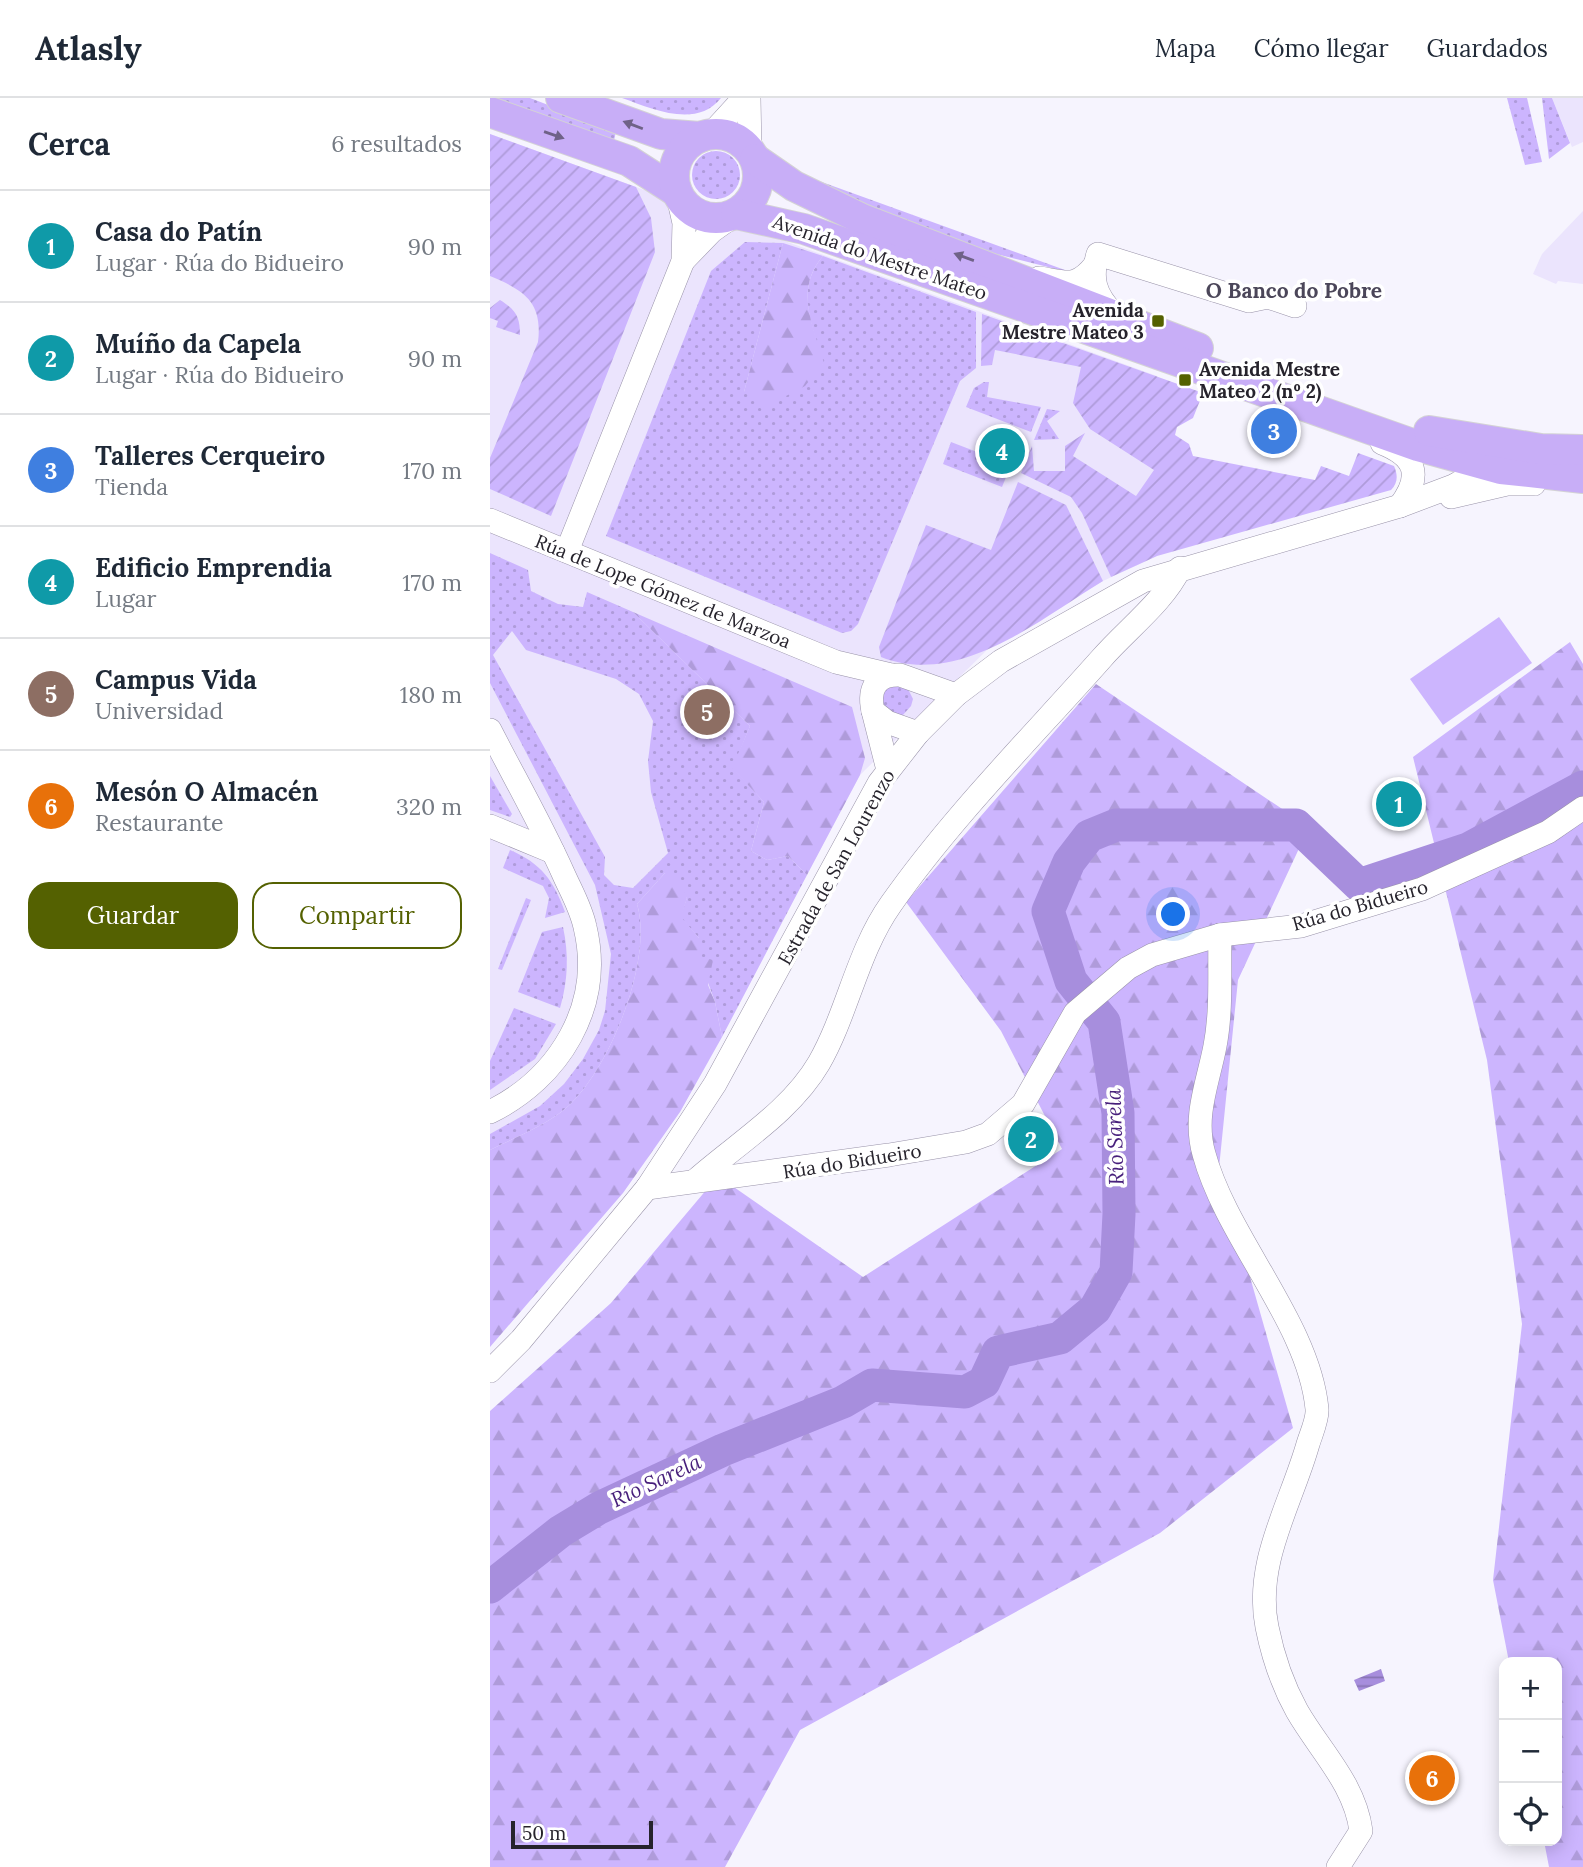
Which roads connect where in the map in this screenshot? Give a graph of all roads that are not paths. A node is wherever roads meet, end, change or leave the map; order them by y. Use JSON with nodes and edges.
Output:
{"nodes":[{"id":1,"x":561,"y":98,"type":"edge"},
{"id":2,"x":747,"y":98,"type":"edge"},
{"id":3,"x":490,"y":112,"type":"edge"},
{"id":4,"x":705,"y":135,"type":"junction"},
{"id":5,"x":752,"y":154,"type":"junction"},
{"id":6,"x":677,"y":192,"type":"junction"},
{"id":7,"x":736,"y":214,"type":"junction"},
{"id":8,"x":683,"y":261,"type":"junction"},
{"id":9,"x":1095,"y":265,"type":"junction"},
{"id":10,"x":1012,"y":274,"type":"junction"},
{"id":11,"x":1295,"y":306,"type":"dead end"},
{"id":12,"x":1112,"y":313,"type":"junction"},
{"id":13,"x":1155,"y":352,"type":"junction"},
{"id":14,"x":1429,"y":440,"type":"junction"},
{"id":15,"x":1583,"y":450,"type":"edge"},
{"id":16,"x":1583,"y":460,"type":"edge"},
{"id":17,"x":1490,"y":466,"type":"junction"},
{"id":18,"x":1583,"y":478,"type":"edge"},
{"id":19,"x":1400,"y":506,"type":"junction"},
{"id":20,"x":490,"y":520,"type":"edge"},
{"id":21,"x":567,"y":551,"type":"junction"},
{"id":22,"x":1180,"y":568,"type":"junction"},
{"id":23,"x":836,"y":662,"type":"junction"},
{"id":24,"x":891,"y":675,"type":"junction"},
{"id":25,"x":956,"y":695,"type":"junction"},
{"id":26,"x":872,"y":706,"type":"junction"},
{"id":27,"x":490,"y":730,"type":"edge"},
{"id":28,"x":918,"y":733,"type":"junction"},
{"id":29,"x":888,"y":770,"type":"junction"},
{"id":30,"x":1583,"y":808,"type":"edge"},
{"id":31,"x":490,"y":826,"type":"edge"},
{"id":32,"x":554,"y":852,"type":"junction"},
{"id":33,"x":1220,"y":935,"type":"junction"},
{"id":34,"x":490,"y":1112,"type":"edge"},
{"id":35,"x":697,"y":1179,"type":"junction"},
{"id":36,"x":647,"y":1188,"type":"junction"},
{"id":37,"x":490,"y":1371,"type":"edge"},
{"id":38,"x":1338,"y":1867,"type":"edge"}],
"edges":[{"from":4,"to":1,"type":"main road","one_way":true},
{"from":2,"to":4,"type":"street"},
{"from":2,"to":5,"type":"street"},
{"from":3,"to":6,"type":"main road","one_way":true},
{"from":4,"to":5,"type":"main road"},
{"from":4,"to":6,"type":"main road"},
{"from":5,"to":7,"type":"main road"},
{"from":10,"to":5,"type":"main road","name":"Avenida do Mestre Mateo","one_way":true},
{"from":6,"to":7,"type":"main road"},
{"from":6,"to":8,"type":"street"},
{"from":7,"to":8,"type":"street"},
{"from":7,"to":13,"type":"main road","name":"Avenida do Mestre Mateo"},
{"from":8,"to":21,"type":"street"},
{"from":9,"to":10,"type":"street"},
{"from":9,"to":11,"type":"street"},
{"from":9,"to":12,"type":"street"},
{"from":10,"to":12,"type":"main road","name":"Avenida do Mestre Mateo"},
{"from":12,"to":14,"type":"main road","name":"Avenida do Mestre Mateo"},
{"from":13,"to":14,"type":"main road","name":"Avenida do Mestre Mateo"},
{"from":13,"to":19,"type":"street"},
{"from":14,"to":15,"type":"main road"},
{"from":14,"to":17,"type":"main road"},
{"from":16,"to":17,"type":"street"},
{"from":17,"to":18,"type":"main road"},
{"from":17,"to":19,"type":"street"},
{"from":18,"to":19,"type":"street"},
{"from":19,"to":22,"type":"street","name":"Estrada de San Lourenzo"},
{"from":20,"to":21,"type":"street","name":"Rúa de Lope Gómez de Marzoa"},
{"from":21,"to":23,"type":"street","name":"Rúa de Lope Gómez de Marzoa"},
{"from":22,"to":25,"type":"street","name":"Estrada de San Lourenzo"},
{"from":22,"to":35,"type":"street"},
{"from":23,"to":24,"type":"street","name":"Rúa de Lope Gómez de Marzoa"},
{"from":23,"to":26,"type":"street","name":"Rúa de Lope Gómez de Marzoa"},
{"from":24,"to":25,"type":"street","name":"Rúa de Lope Gómez de Marzoa"},
{"from":24,"to":26,"type":"street"},
{"from":25,"to":28,"type":"street","name":"Estrada de San Lourenzo"},
{"from":26,"to":28,"type":"street","name":"Rúa de Lope Gómez de Marzoa"},
{"from":26,"to":29,"type":"street","name":"Rúa de Lope Gómez de Marzoa"},
{"from":27,"to":32,"type":"street"},
{"from":28,"to":29,"type":"street","name":"Estrada de San Lourenzo"},
{"from":29,"to":36,"type":"street","name":"Estrada de San Lourenzo"},
{"from":30,"to":33,"type":"street","name":"Rúa do Bidueiro"},
{"from":31,"to":32,"type":"street"},
{"from":32,"to":34,"type":"street"},
{"from":33,"to":35,"type":"street","name":"Rúa do Bidueiro"},
{"from":33,"to":38,"type":"street"},
{"from":35,"to":36,"type":"street","name":"Rúa do Bidueiro"},
{"from":36,"to":37,"type":"street","name":"Estrada de San Lourenzo"}]}
